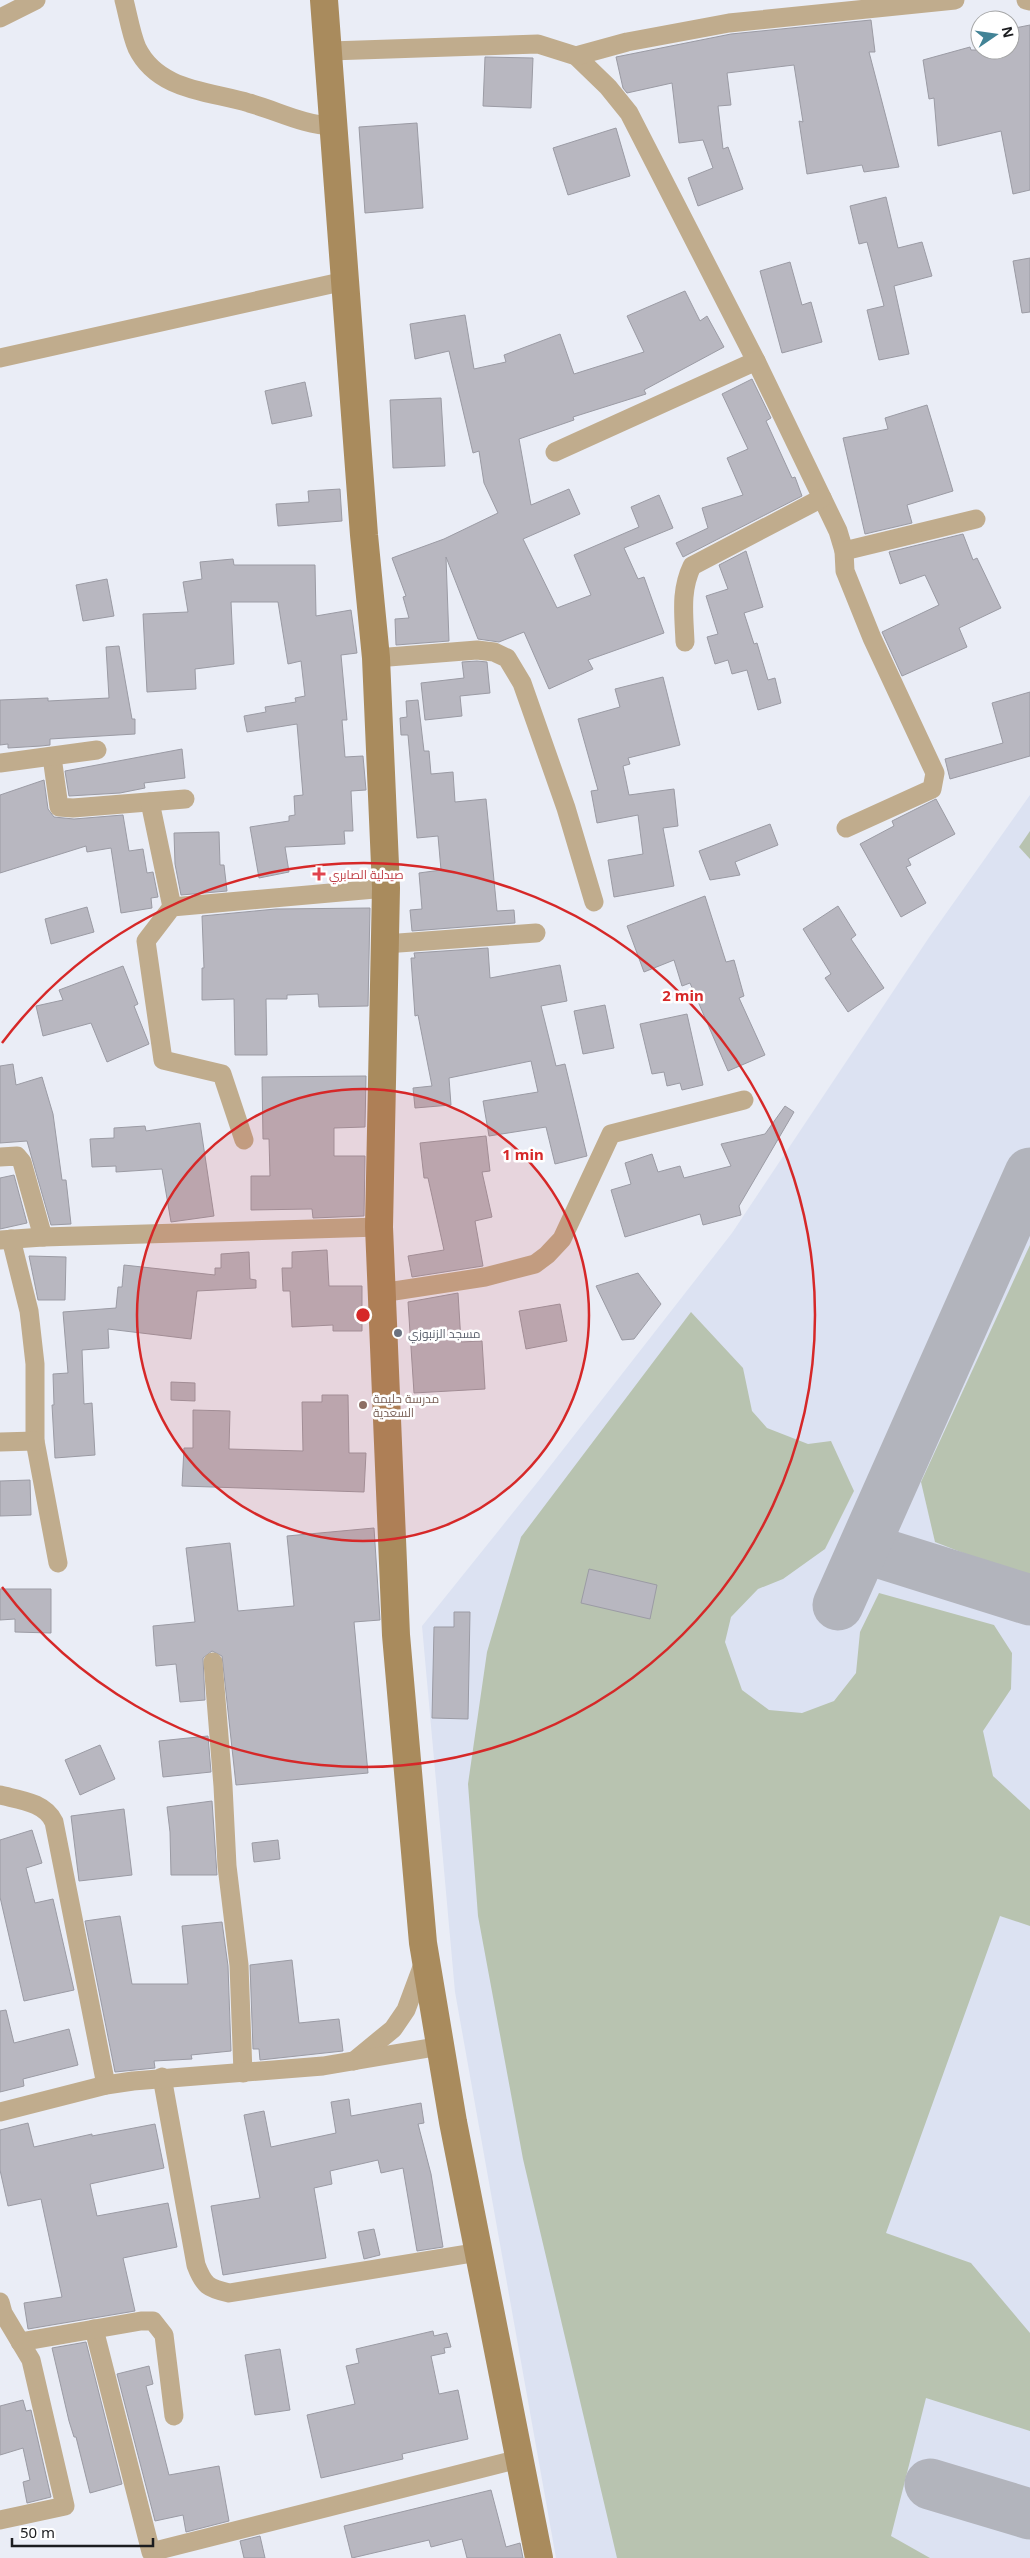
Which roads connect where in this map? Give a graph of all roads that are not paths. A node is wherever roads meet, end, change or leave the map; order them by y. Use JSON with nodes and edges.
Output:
{"nodes":[{"id":1,"x":36,"y":0,"type":"edge"},
{"id":2,"x":124,"y":0,"type":"edge"},
{"id":3,"x":324,"y":0,"type":"edge"},
{"id":4,"x":954,"y":0,"type":"edge"},
{"id":5,"x":0,"y":18,"type":"edge"},
{"id":6,"x":330,"y":52,"type":"junction"},
{"id":7,"x":576,"y":56,"type":"junction"},
{"id":8,"x":333,"y":126,"type":"junction"},
{"id":9,"x":345,"y":281,"type":"junction"},
{"id":10,"x":0,"y":358,"type":"edge"},
{"id":11,"x":756,"y":361,"type":"junction"},
{"id":12,"x":555,"y":452,"type":"dead end"},
{"id":13,"x":822,"y":498,"type":"junction"},
{"id":14,"x":976,"y":519,"type":"dead end"},
{"id":15,"x":844,"y":551,"type":"junction"},
{"id":16,"x":685,"y":642,"type":"dead end"},
{"id":17,"x":376,"y":658,"type":"junction"},
{"id":18,"x":97,"y":750,"type":"dead end"},
{"id":19,"x":52,"y":757,"type":"junction"},
{"id":20,"x":0,"y":763,"type":"edge"},
{"id":21,"x":185,"y":799,"type":"dead end"},
{"id":22,"x":150,"y":802,"type":"junction"},
{"id":23,"x":846,"y":828,"type":"dead end"},
{"id":24,"x":386,"y":888,"type":"junction"},
{"id":25,"x":594,"y":902,"type":"dead end"},
{"id":26,"x":172,"y":908,"type":"junction"},
{"id":27,"x":536,"y":933,"type":"dead end"},
{"id":28,"x":385,"y":944,"type":"junction"},
{"id":29,"x":744,"y":1100,"type":"dead end"},
{"id":30,"x":244,"y":1140,"type":"dead end"},
{"id":31,"x":0,"y":1157,"type":"edge"},
{"id":32,"x":379,"y":1227,"type":"junction"},
{"id":33,"x":43,"y":1237,"type":"junction"},
{"id":34,"x":5,"y":1240,"type":"edge"},
{"id":35,"x":381,"y":1293,"type":"junction"},
{"id":36,"x":34,"y":1441,"type":"junction"},
{"id":37,"x":0,"y":1442,"type":"edge"},
{"id":38,"x":58,"y":1563,"type":"dead end"},
{"id":39,"x":213,"y":1662,"type":"dead end"},
{"id":40,"x":0,"y":1795,"type":"edge"},
{"id":41,"x":426,"y":1958,"type":"junction"},
{"id":42,"x":441,"y":2046,"type":"junction"},
{"id":43,"x":351,"y":2063,"type":"junction"},
{"id":44,"x":243,"y":2073,"type":"junction"},
{"id":45,"x":162,"y":2077,"type":"junction"},
{"id":46,"x":106,"y":2086,"type":"junction"},
{"id":47,"x":0,"y":2112,"type":"edge"},
{"id":48,"x":479,"y":2252,"type":"junction"},
{"id":49,"x":0,"y":2302,"type":"edge"},
{"id":50,"x":94,"y":2329,"type":"junction"},
{"id":51,"x":20,"y":2342,"type":"junction"},
{"id":52,"x":174,"y":2416,"type":"dead end"},
{"id":53,"x":519,"y":2459,"type":"junction"},
{"id":54,"x":0,"y":2520,"type":"edge"},
{"id":55,"x":539,"y":2558,"type":"edge"}],
"edges":[{"from":1,"to":5,"type":"street"},
{"from":2,"to":8,"type":"street"},
{"from":3,"to":6,"type":"main road"},
{"from":4,"to":7,"type":"street"},
{"from":6,"to":7,"type":"street"},
{"from":6,"to":8,"type":"main road"},
{"from":7,"to":11,"type":"street"},
{"from":8,"to":9,"type":"main road"},
{"from":9,"to":10,"type":"street"},
{"from":9,"to":17,"type":"main road"},
{"from":11,"to":12,"type":"street"},
{"from":11,"to":13,"type":"street"},
{"from":13,"to":15,"type":"street"},
{"from":13,"to":16,"type":"street"},
{"from":14,"to":15,"type":"street"},
{"from":15,"to":23,"type":"street"},
{"from":17,"to":24,"type":"main road"},
{"from":17,"to":25,"type":"street"},
{"from":18,"to":19,"type":"street"},
{"from":19,"to":20,"type":"street"},
{"from":19,"to":22,"type":"street"},
{"from":21,"to":22,"type":"street"},
{"from":22,"to":26,"type":"street"},
{"from":24,"to":26,"type":"street"},
{"from":24,"to":28,"type":"main road"},
{"from":26,"to":30,"type":"street"},
{"from":27,"to":28,"type":"street"},
{"from":28,"to":32,"type":"main road"},
{"from":29,"to":35,"type":"street"},
{"from":31,"to":33,"type":"street"},
{"from":32,"to":33,"type":"street"},
{"from":32,"to":35,"type":"main road"},
{"from":33,"to":34,"type":"street"},
{"from":34,"to":36,"type":"street"},
{"from":35,"to":41,"type":"main road"},
{"from":36,"to":37,"type":"street"},
{"from":36,"to":38,"type":"street"},
{"from":39,"to":44,"type":"street"},
{"from":40,"to":46,"type":"street"},
{"from":41,"to":42,"type":"main road"},
{"from":41,"to":43,"type":"street"},
{"from":42,"to":43,"type":"street"},
{"from":42,"to":48,"type":"main road"},
{"from":43,"to":44,"type":"street"},
{"from":44,"to":45,"type":"street"},
{"from":45,"to":46,"type":"street"},
{"from":45,"to":48,"type":"street"},
{"from":46,"to":47,"type":"street"},
{"from":48,"to":53,"type":"main road"},
{"from":49,"to":51,"type":"street"},
{"from":50,"to":51,"type":"street"},
{"from":50,"to":52,"type":"street"},
{"from":50,"to":53,"type":"street"},
{"from":51,"to":54,"type":"street"},
{"from":53,"to":55,"type":"main road"}]}
